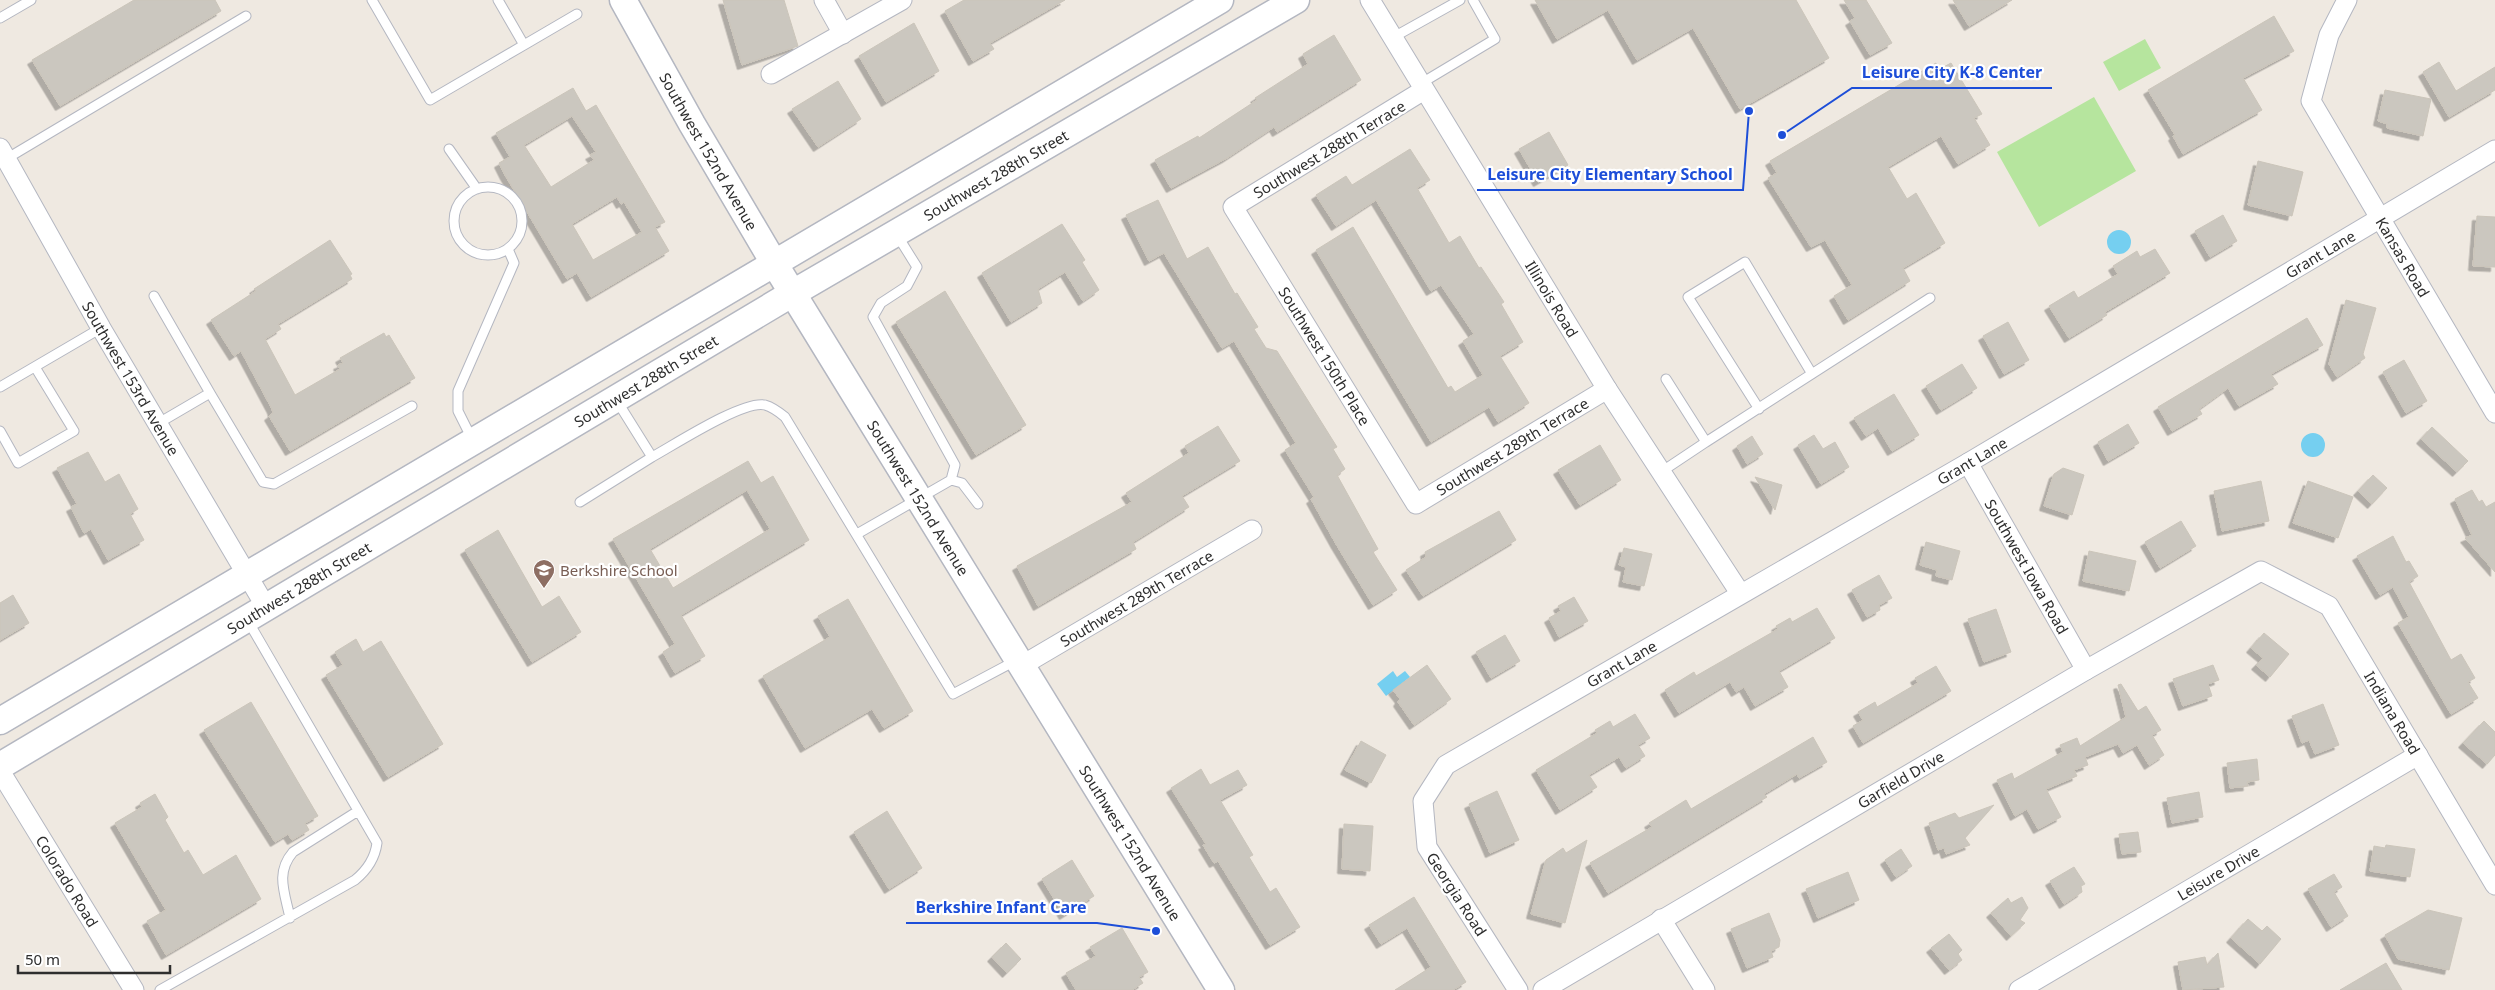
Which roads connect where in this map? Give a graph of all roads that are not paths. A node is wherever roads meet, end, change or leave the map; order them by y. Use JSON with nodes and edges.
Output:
{"nodes":[{"id":1,"x":31,"y":0,"type":"edge"},
{"id":2,"x":372,"y":0,"type":"edge"},
{"id":3,"x":498,"y":0,"type":"edge"},
{"id":4,"x":623,"y":0,"type":"edge"},
{"id":5,"x":824,"y":0,"type":"edge"},
{"id":6,"x":902,"y":0,"type":"edge"},
{"id":7,"x":1220,"y":0,"type":"edge"},
{"id":8,"x":1296,"y":0,"type":"edge"},
{"id":9,"x":1370,"y":0,"type":"edge"},
{"id":10,"x":1460,"y":0,"type":"edge"},
{"id":11,"x":1473,"y":0,"type":"edge"},
{"id":12,"x":2347,"y":0,"type":"edge"},
{"id":13,"x":578,"y":14,"type":"dead end"},
{"id":14,"x":246,"y":16,"type":"dead end"},
{"id":15,"x":0,"y":18,"type":"edge"},
{"id":16,"x":843,"y":34,"type":"junction"},
{"id":17,"x":1392,"y":38,"type":"junction"},
{"id":18,"x":524,"y":45,"type":"junction"},
{"id":19,"x":770,"y":74,"type":"dead end"},
{"id":20,"x":1422,"y":87,"type":"junction"},
{"id":21,"x":449,"y":149,"type":"dead end"},
{"id":22,"x":2495,"y":150,"type":"edge"},
{"id":23,"x":3,"y":154,"type":"edge"},
{"id":24,"x":477,"y":189,"type":"junction"},
{"id":25,"x":1233,"y":207,"type":"joint"},
{"id":26,"x":2379,"y":219,"type":"junction"},
{"id":27,"x":896,"y":233,"type":"junction"},
{"id":28,"x":508,"y":249,"type":"junction"},
{"id":29,"x":774,"y":263,"type":"junction"},
{"id":30,"x":793,"y":293,"type":"junction"},
{"id":31,"x":154,"y":296,"type":"dead end"},
{"id":32,"x":1930,"y":298,"type":"dead end"},
{"id":33,"x":101,"y":328,"type":"junction"},
{"id":34,"x":35,"y":367,"type":"junction"},
{"id":35,"x":1812,"y":374,"type":"junction"},
{"id":36,"x":1666,"y":379,"type":"dead end"},
{"id":37,"x":0,"y":387,"type":"edge"},
{"id":38,"x":1607,"y":388,"type":"junction"},
{"id":39,"x":210,"y":393,"type":"junction"},
{"id":40,"x":615,"y":398,"type":"junction"},
{"id":41,"x":412,"y":406,"type":"dead end"},
{"id":42,"x":1758,"y":408,"type":"junction"},
{"id":43,"x":2495,"y":413,"type":"edge"},
{"id":44,"x":157,"y":424,"type":"junction"},
{"id":45,"x":0,"y":431,"type":"edge"},
{"id":46,"x":473,"y":441,"type":"junction"},
{"id":47,"x":1706,"y":442,"type":"junction"},
{"id":48,"x":652,"y":457,"type":"junction"},
{"id":49,"x":1968,"y":463,"type":"junction"},
{"id":50,"x":1661,"y":472,"type":"junction"},
{"id":51,"x":491,"y":473,"type":"junction"},
{"id":52,"x":951,"y":480,"type":"junction"},
{"id":53,"x":919,"y":500,"type":"junction"},
{"id":54,"x":580,"y":502,"type":"dead end"},
{"id":55,"x":978,"y":504,"type":"dead end"},
{"id":56,"x":1416,"y":504,"type":"joint"},
{"id":57,"x":1252,"y":530,"type":"dead end"},
{"id":58,"x":857,"y":534,"type":"junction"},
{"id":59,"x":2261,"y":572,"type":"joint"},
{"id":60,"x":246,"y":574,"type":"junction"},
{"id":61,"x":1740,"y":593,"type":"junction"},
{"id":62,"x":256,"y":613,"type":"junction"},
{"id":63,"x":1019,"y":663,"type":"junction"},
{"id":64,"x":2086,"y":670,"type":"junction"},
{"id":65,"x":0,"y":721,"type":"edge"},
{"id":66,"x":2418,"y":755,"type":"junction"},
{"id":67,"x":1446,"y":765,"type":"joint"},
{"id":68,"x":0,"y":766,"type":"edge"},
{"id":69,"x":0,"y":771,"type":"edge"},
{"id":70,"x":358,"y":811,"type":"junction"},
{"id":71,"x":2495,"y":885,"type":"edge"},
{"id":72,"x":290,"y":918,"type":"junction"},
{"id":73,"x":1662,"y":919,"type":"junction"},
{"id":74,"x":134,"y":990,"type":"edge"},
{"id":75,"x":160,"y":990,"type":"edge"},
{"id":76,"x":1221,"y":990,"type":"edge"},
{"id":77,"x":1518,"y":990,"type":"edge"},
{"id":78,"x":1543,"y":990,"type":"edge"},
{"id":79,"x":1705,"y":990,"type":"edge"},
{"id":80,"x":2019,"y":990,"type":"edge"}],
"edges":[{"from":1,"to":15,"type":"lane"},
{"from":2,"to":18,"type":"lane"},
{"from":3,"to":18,"type":"lane"},
{"from":4,"to":29,"type":"main road","name":"Southwest 152nd Avenue"},
{"from":5,"to":16,"type":"street"},
{"from":6,"to":16,"type":"street"},
{"from":7,"to":29,"type":"main road"},
{"from":8,"to":27,"type":"main road","name":"Southwest 288th Street"},
{"from":9,"to":17,"type":"street","name":"Illinois Road"},
{"from":10,"to":17,"type":"lane"},
{"from":11,"to":20,"type":"lane"},
{"from":12,"to":26,"type":"street","name":"Kansas Road"},
{"from":13,"to":18,"type":"lane"},
{"from":14,"to":23,"type":"lane"},
{"from":16,"to":19,"type":"street"},
{"from":17,"to":20,"type":"street","name":"Illinois Road"},
{"from":20,"to":25,"type":"street","name":"Southwest 288th Terrace"},
{"from":20,"to":38,"type":"street","name":"Illinois Road"},
{"from":21,"to":24,"type":"lane"},
{"from":22,"to":26,"type":"street","name":"Grant Lane"},
{"from":23,"to":33,"type":"street","name":"Southwest 153rd Avenue"},
{"from":24,"to":28,"type":"lane"},
{"from":24,"to":28,"type":"lane"},
{"from":25,"to":56,"type":"street","name":"Southwest 150th Place"},
{"from":26,"to":43,"type":"street","name":"Kansas Road"},
{"from":26,"to":49,"type":"street","name":"Grant Lane"},
{"from":27,"to":30,"type":"main road","name":"Southwest 288th Street"},
{"from":27,"to":52,"type":"lane"},
{"from":28,"to":46,"type":"lane"},
{"from":29,"to":30,"type":"main road","name":"Southwest 152nd Avenue"},
{"from":29,"to":46,"type":"main road"},
{"from":30,"to":40,"type":"main road","name":"Southwest 288th Street"},
{"from":30,"to":53,"type":"main road","name":"Southwest 152nd Avenue"},
{"from":31,"to":39,"type":"lane"},
{"from":32,"to":35,"type":"lane"},
{"from":33,"to":34,"type":"lane"},
{"from":33,"to":44,"type":"street","name":"Southwest 153rd Avenue"},
{"from":34,"to":37,"type":"lane"},
{"from":34,"to":45,"type":"lane"},
{"from":35,"to":42,"type":"lane"},
{"from":35,"to":42,"type":"lane"},
{"from":36,"to":47,"type":"lane"},
{"from":38,"to":50,"type":"street","name":"Illinois Road"},
{"from":38,"to":56,"type":"street","name":"Southwest 289th Terrace"},
{"from":39,"to":41,"type":"lane"},
{"from":39,"to":44,"type":"lane"},
{"from":40,"to":48,"type":"lane"},
{"from":40,"to":51,"type":"main road","name":"Southwest 288th Street"},
{"from":42,"to":47,"type":"lane"},
{"from":44,"to":60,"type":"street","name":"Southwest 153rd Avenue"},
{"from":46,"to":51,"type":"main road"},
{"from":46,"to":60,"type":"main road"},
{"from":47,"to":50,"type":"lane"},
{"from":48,"to":54,"type":"lane"},
{"from":48,"to":58,"type":"lane"},
{"from":49,"to":61,"type":"street","name":"Grant Lane"},
{"from":49,"to":64,"type":"street","name":"Southwest Iowa Road"},
{"from":50,"to":61,"type":"street","name":"Illinois Road"},
{"from":51,"to":62,"type":"main road","name":"Southwest 288th Street"},
{"from":52,"to":53,"type":"lane"},
{"from":52,"to":55,"type":"lane"},
{"from":53,"to":58,"type":"lane"},
{"from":53,"to":63,"type":"main road","name":"Southwest 152nd Avenue"},
{"from":57,"to":63,"type":"street","name":"Southwest 289th Terrace"},
{"from":58,"to":63,"type":"lane"},
{"from":59,"to":64,"type":"street","name":"Garfield Drive"},
{"from":59,"to":66,"type":"street","name":"Indiana Road"},
{"from":60,"to":62,"type":"street","name":"Southwest 153rd Avenue"},
{"from":60,"to":65,"type":"main road"},
{"from":61,"to":67,"type":"street","name":"Grant Lane"},
{"from":62,"to":68,"type":"main road","name":"Southwest 288th Street"},
{"from":62,"to":70,"type":"lane"},
{"from":63,"to":76,"type":"main road","name":"Southwest 152nd Avenue"},
{"from":64,"to":73,"type":"street","name":"Garfield Drive"},
{"from":66,"to":71,"type":"street","name":"Indiana Road"},
{"from":66,"to":80,"type":"street","name":"Leisure Drive"},
{"from":67,"to":77,"type":"street","name":"Georgia Road"},
{"from":69,"to":74,"type":"street","name":"Colorado Road"},
{"from":70,"to":72,"type":"lane"},
{"from":70,"to":72,"type":"lane"},
{"from":72,"to":75,"type":"lane"},
{"from":73,"to":78,"type":"street","name":"Garfield Drive"},
{"from":73,"to":79,"type":"street"}]}
